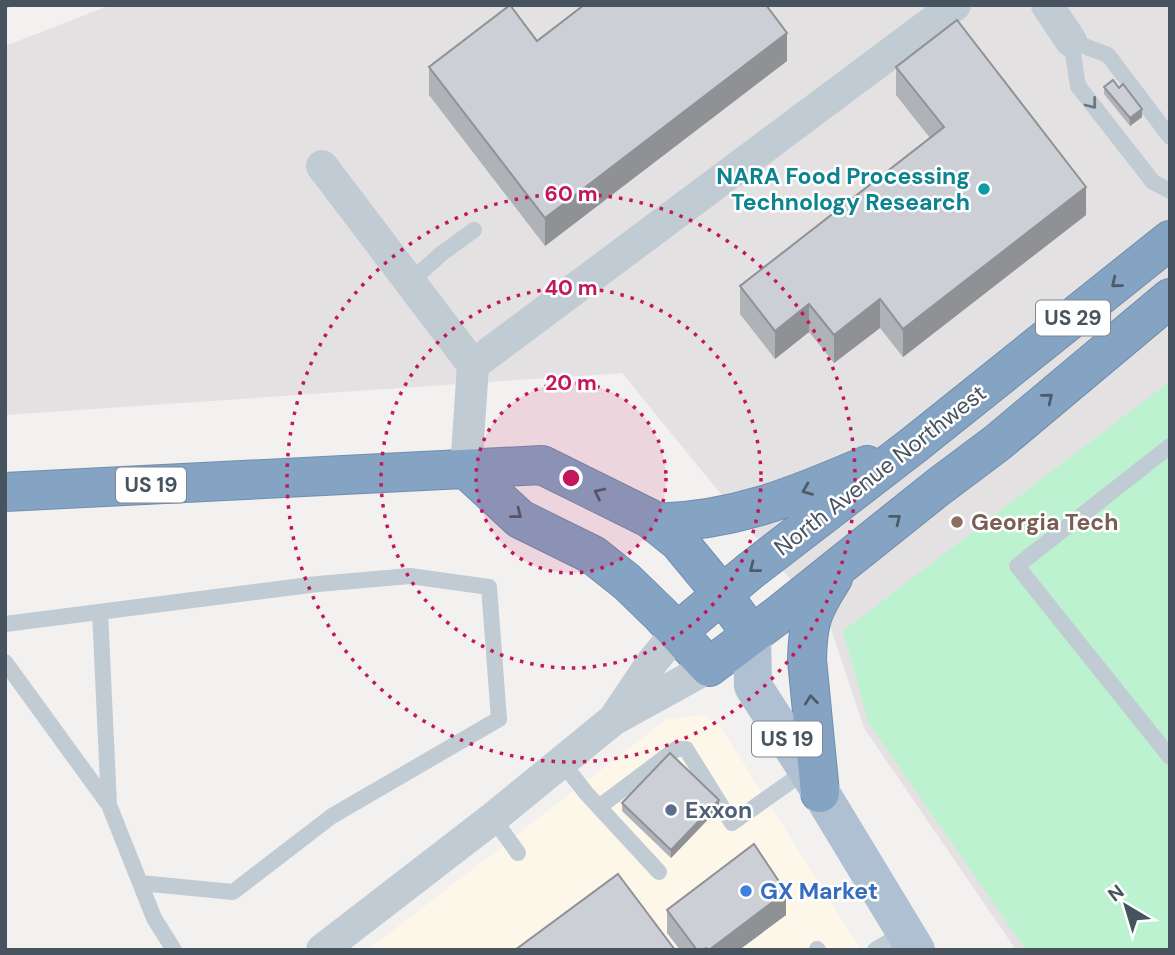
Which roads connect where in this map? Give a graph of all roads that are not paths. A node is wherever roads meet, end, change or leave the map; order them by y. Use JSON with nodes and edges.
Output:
{"nodes":[{"id":1,"x":955,"y":5,"type":"edge"},
{"id":2,"x":1046,"y":5,"type":"edge"},
{"id":3,"x":1072,"y":41,"type":"junction"},
{"id":4,"x":1170,"y":137,"type":"edge"},
{"id":5,"x":322,"y":166,"type":"dead end"},
{"id":6,"x":1170,"y":191,"type":"edge"},
{"id":7,"x":474,"y":229,"type":"dead end"},
{"id":8,"x":1170,"y":240,"type":"edge"},
{"id":9,"x":410,"y":282,"type":"junction"},
{"id":10,"x":1170,"y":298,"type":"edge"},
{"id":11,"x":473,"y":365,"type":"junction"},
{"id":12,"x":915,"y":444,"type":"junction"},
{"id":13,"x":1170,"y":446,"type":"edge"},
{"id":14,"x":466,"y":469,"type":"junction"},
{"id":15,"x":5,"y":492,"type":"edge"},
{"id":16,"x":655,"y":523,"type":"junction"},
{"id":17,"x":843,"y":562,"type":"junction"},
{"id":18,"x":722,"y":594,"type":"junction"},
{"id":19,"x":100,"y":612,"type":"junction"},
{"id":20,"x":5,"y":624,"type":"edge"},
{"id":21,"x":677,"y":632,"type":"junction"},
{"id":22,"x":752,"y":635,"type":"junction"},
{"id":23,"x":5,"y":662,"type":"edge"},
{"id":24,"x":709,"y":667,"type":"junction"},
{"id":25,"x":753,"y":686,"type":"junction"},
{"id":26,"x":613,"y":720,"type":"junction"},
{"id":27,"x":1170,"y":757,"type":"edge"},
{"id":28,"x":562,"y":762,"type":"junction"},
{"id":29,"x":814,"y":782,"type":"junction"},
{"id":30,"x":109,"y":805,"type":"junction"},
{"id":31,"x":599,"y":807,"type":"junction"},
{"id":32,"x":493,"y":818,"type":"junction"},
{"id":33,"x":518,"y":853,"type":"dead end"},
{"id":34,"x":659,"y":873,"type":"dead end"},
{"id":35,"x":139,"y":883,"type":"junction"},
{"id":36,"x":898,"y":944,"type":"edge"},
{"id":37,"x":174,"y":950,"type":"edge"},
{"id":38,"x":322,"y":950,"type":"edge"}],
"edges":[{"from":1,"to":11,"type":"street"},
{"from":2,"to":3,"type":"street"},
{"from":3,"to":4,"type":"lane"},
{"from":3,"to":6,"type":"lane","one_way":true},
{"from":5,"to":9,"type":"street"},
{"from":7,"to":9,"type":"lane"},
{"from":8,"to":12,"type":"highway","name":"North Avenue Northwest","number":"US 29","one_way":true},
{"from":9,"to":11,"type":"street"},
{"from":17,"to":10,"type":"highway","name":"North Avenue Northwest","number":"US 29","one_way":true},
{"from":11,"to":14,"type":"street"},
{"from":12,"to":16,"type":"highway","one_way":true},
{"from":12,"to":18,"type":"highway","name":"North Avenue Northwest","number":"US 29","one_way":true},
{"from":13,"to":27,"type":"lane"},
{"from":14,"to":15,"type":"highway","number":"US 19"},
{"from":16,"to":14,"type":"highway","one_way":true},
{"from":14,"to":21,"type":"highway","one_way":true},
{"from":16,"to":18,"type":"highway"},
{"from":17,"to":22,"type":"highway","name":"North Avenue Northwest","number":"US 29"},
{"from":29,"to":17,"type":"highway","number":"US 29","one_way":true},
{"from":18,"to":21,"type":"highway","name":"North Avenue Northwest","number":"US 29"},
{"from":18,"to":22,"type":"highway"},
{"from":19,"to":20,"type":"lane"},
{"from":19,"to":30,"type":"lane"},
{"from":19,"to":35,"type":"lane"},
{"from":21,"to":24,"type":"highway"},
{"from":21,"to":26,"type":"street","name":"North Avenue Northwest"},
{"from":22,"to":24,"type":"highway","name":"North Avenue Northwest","number":"US 29"},
{"from":22,"to":25,"type":"main road"},
{"from":23,"to":30,"type":"lane"},
{"from":24,"to":25,"type":"main road"},
{"from":24,"to":26,"type":"street","name":"North Avenue Northwest"},
{"from":25,"to":29,"type":"main road","number":"US 19"},
{"from":26,"to":28,"type":"street","name":"North Avenue Northwest"},
{"from":28,"to":31,"type":"lane"},
{"from":28,"to":32,"type":"street","name":"North Avenue Northwest"},
{"from":29,"to":31,"type":"lane"},
{"from":29,"to":36,"type":"main road","number":"US 19"},
{"from":30,"to":35,"type":"lane"},
{"from":31,"to":34,"type":"lane"},
{"from":32,"to":33,"type":"lane"},
{"from":32,"to":38,"type":"street","name":"North Avenue Northwest"},
{"from":35,"to":37,"type":"lane"}]}
